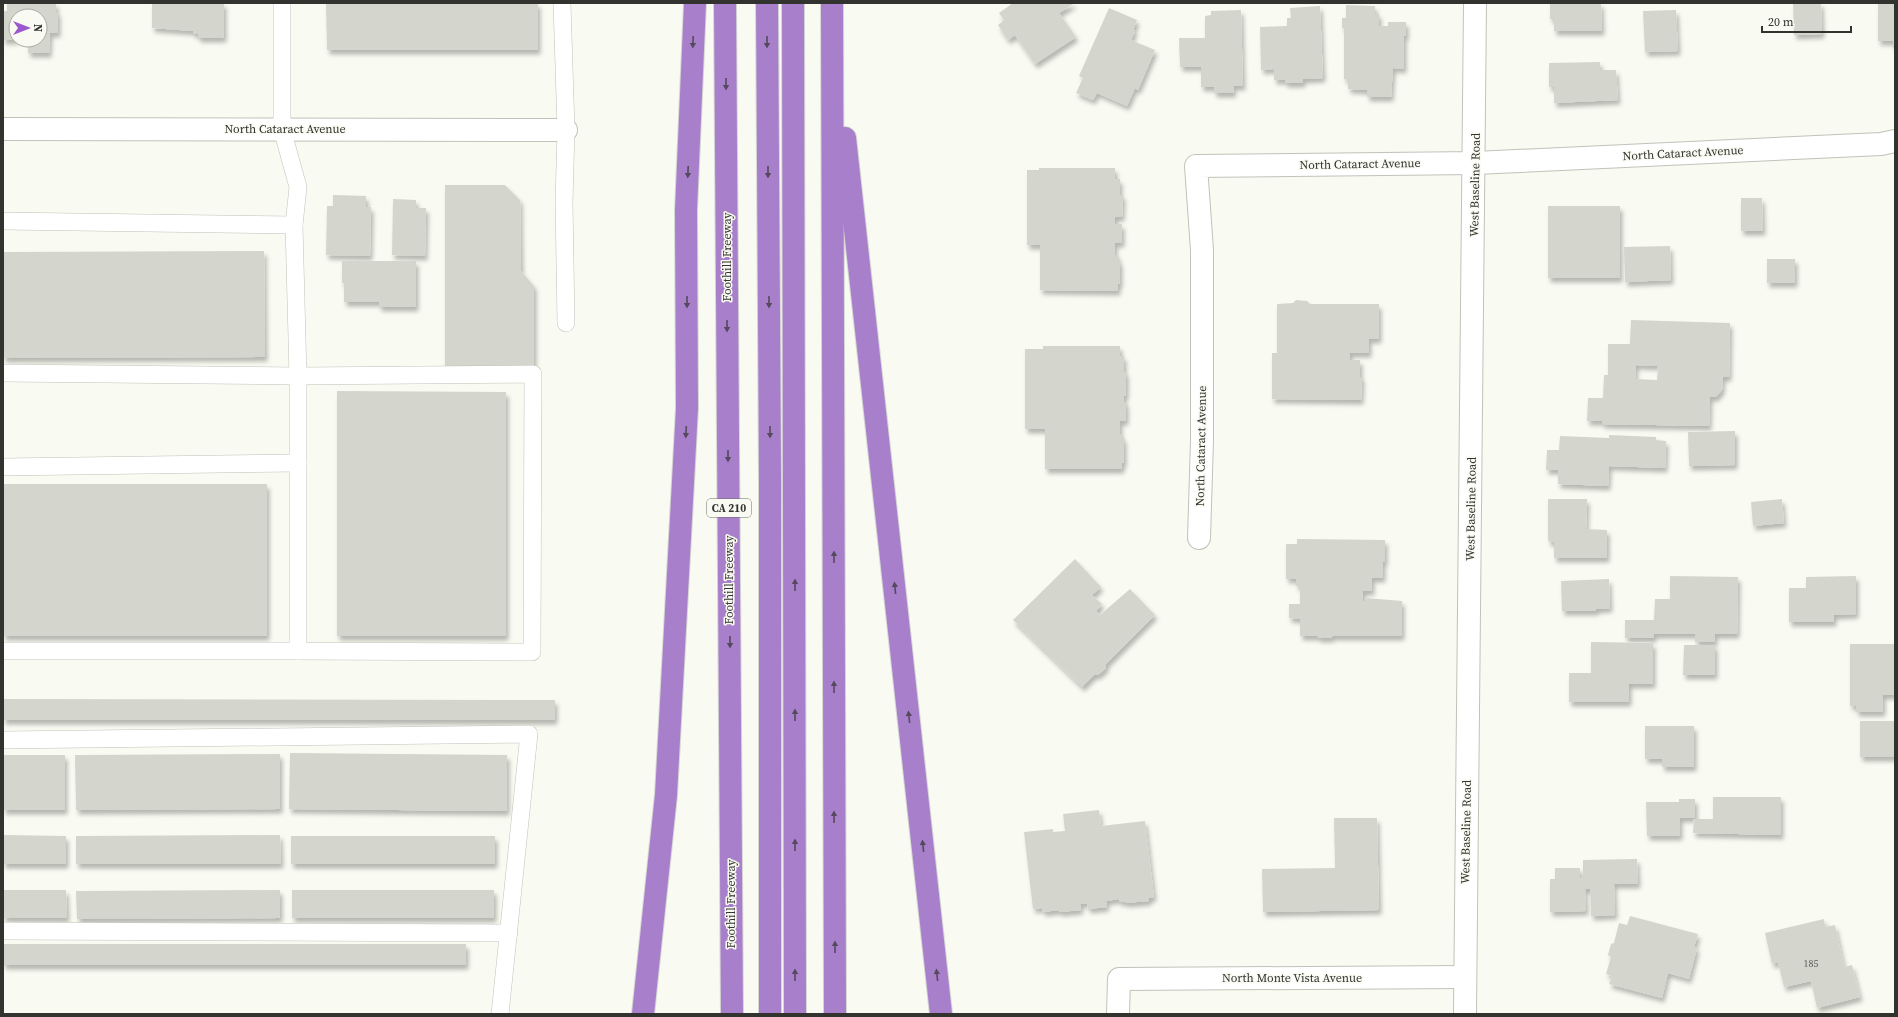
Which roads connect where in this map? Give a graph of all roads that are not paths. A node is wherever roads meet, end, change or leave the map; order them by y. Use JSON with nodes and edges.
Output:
{"nodes":[{"id":1,"x":282,"y":3,"type":"edge"},
{"id":2,"x":562,"y":3,"type":"edge"},
{"id":3,"x":695,"y":3,"type":"edge"},
{"id":4,"x":725,"y":3,"type":"edge"},
{"id":5,"x":767,"y":3,"type":"edge"},
{"id":6,"x":793,"y":3,"type":"edge"},
{"id":7,"x":832,"y":3,"type":"edge"},
{"id":8,"x":1476,"y":3,"type":"edge"},
{"id":9,"x":832,"y":26,"type":"junction"},
{"id":10,"x":3,"y":128,"type":"edge"},
{"id":11,"x":282,"y":129,"type":"junction"},
{"id":12,"x":566,"y":130,"type":"junction"},
{"id":13,"x":1895,"y":141,"type":"edge"},
{"id":14,"x":1475,"y":163,"type":"junction"},
{"id":15,"x":3,"y":221,"type":"edge"},
{"id":16,"x":294,"y":225,"type":"junction"},
{"id":17,"x":566,"y":323,"type":"dead end"},
{"id":18,"x":3,"y":373,"type":"edge"},
{"id":19,"x":298,"y":376,"type":"junction"},
{"id":20,"x":298,"y":463,"type":"junction"},
{"id":21,"x":3,"y":466,"type":"edge"},
{"id":22,"x":1199,"y":538,"type":"dead end"},
{"id":23,"x":3,"y":651,"type":"edge"},
{"id":24,"x":298,"y":651,"type":"junction"},
{"id":25,"x":3,"y":740,"type":"edge"},
{"id":26,"x":3,"y":931,"type":"edge"},
{"id":27,"x":509,"y":933,"type":"junction"},
{"id":28,"x":1465,"y":977,"type":"junction"},
{"id":29,"x":500,"y":1014,"type":"edge"},
{"id":30,"x":644,"y":1014,"type":"edge"},
{"id":31,"x":732,"y":1014,"type":"edge"},
{"id":32,"x":770,"y":1014,"type":"edge"},
{"id":33,"x":795,"y":1014,"type":"edge"},
{"id":34,"x":835,"y":1014,"type":"edge"},
{"id":35,"x":941,"y":1014,"type":"edge"},
{"id":36,"x":1118,"y":1014,"type":"edge"},
{"id":37,"x":1465,"y":1014,"type":"edge"}],
"edges":[{"from":1,"to":11,"type":"lane"},
{"from":2,"to":12,"type":"lane"},
{"from":3,"to":30,"type":"highway","one_way":true},
{"from":4,"to":31,"type":"highway","name":"Foothill Freeway","number":"CA 210","one_way":true},
{"from":5,"to":32,"type":"highway","one_way":true},
{"from":33,"to":6,"type":"highway","one_way":true},
{"from":7,"to":9,"type":"highway"},
{"from":8,"to":14,"type":"street","name":"West Baseline Road"},
{"from":34,"to":9,"type":"highway","one_way":true},
{"from":35,"to":9,"type":"highway","one_way":true},
{"from":10,"to":11,"type":"street","name":"North Cataract Avenue"},
{"from":11,"to":12,"type":"street","name":"North Cataract Avenue"},
{"from":11,"to":16,"type":"lane"},
{"from":12,"to":17,"type":"lane"},
{"from":13,"to":14,"type":"street","name":"North Cataract Avenue"},
{"from":14,"to":22,"type":"street","name":"North Cataract Avenue"},
{"from":14,"to":28,"type":"street","name":"West Baseline Road"},
{"from":15,"to":16,"type":"lane"},
{"from":16,"to":19,"type":"lane"},
{"from":18,"to":19,"type":"lane"},
{"from":19,"to":20,"type":"lane"},
{"from":19,"to":24,"type":"lane"},
{"from":20,"to":21,"type":"lane"},
{"from":20,"to":24,"type":"lane"},
{"from":23,"to":24,"type":"lane"},
{"from":25,"to":27,"type":"lane"},
{"from":26,"to":27,"type":"lane"},
{"from":27,"to":29,"type":"lane"},
{"from":28,"to":36,"type":"street","name":"North Monte Vista Avenue"},
{"from":28,"to":37,"type":"street","name":"West Baseline Road"}]}
